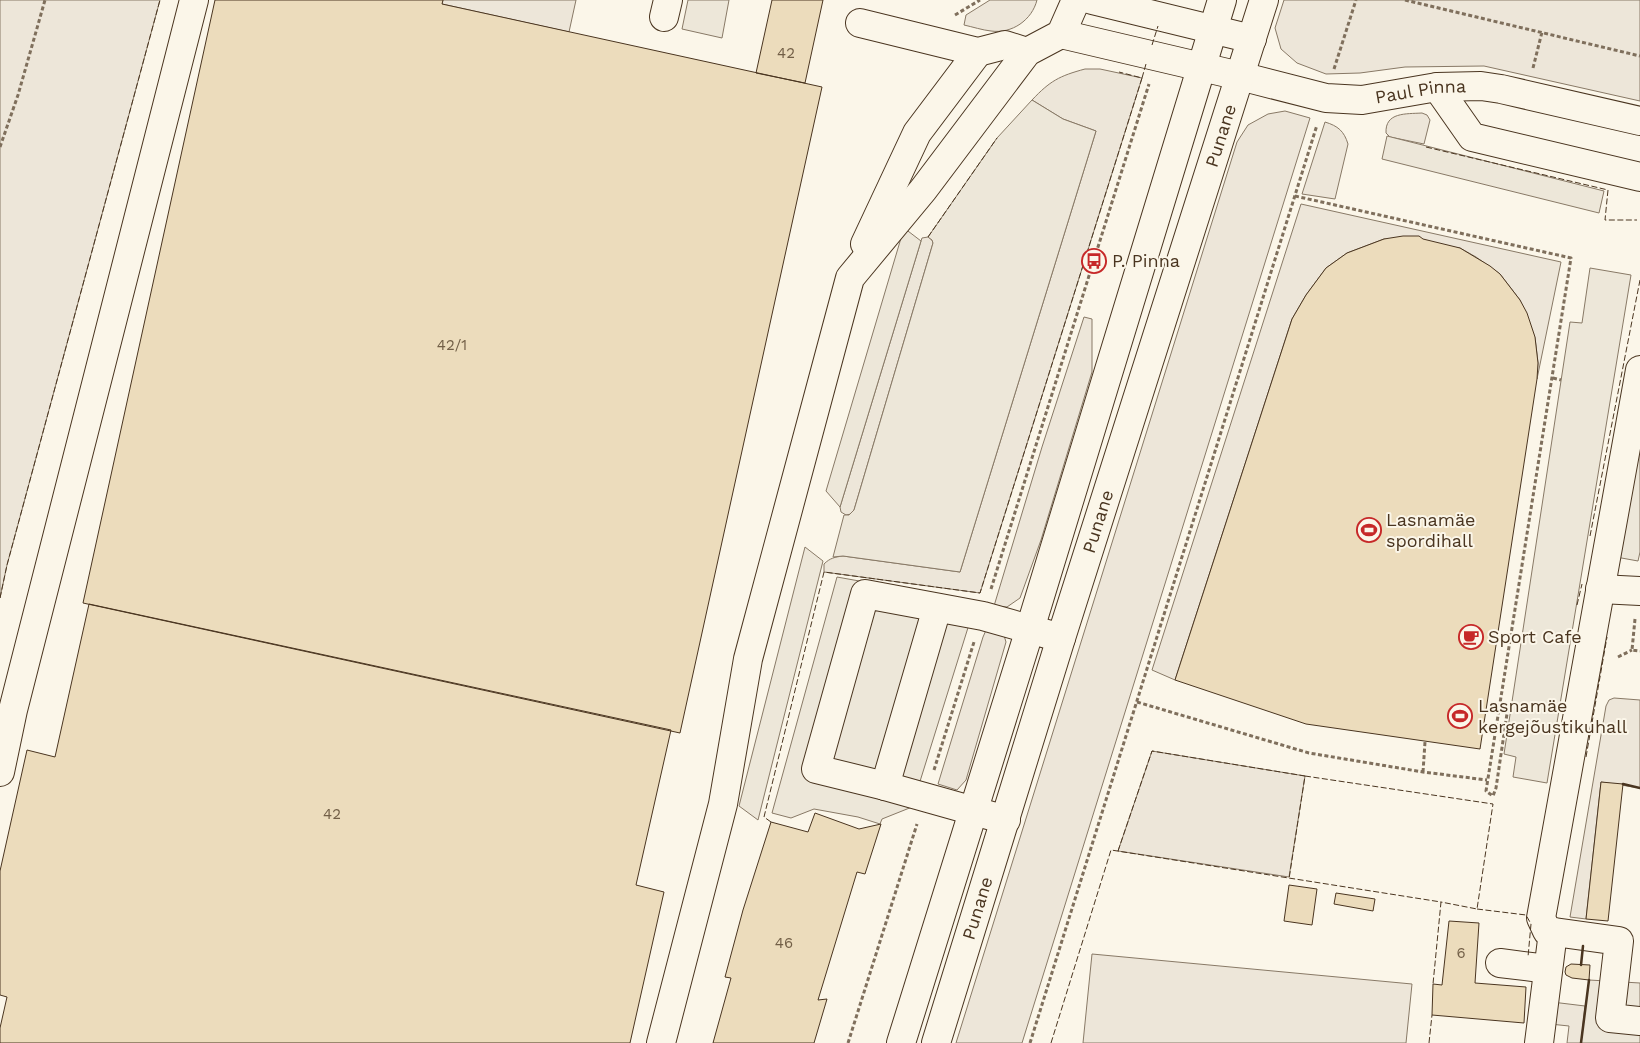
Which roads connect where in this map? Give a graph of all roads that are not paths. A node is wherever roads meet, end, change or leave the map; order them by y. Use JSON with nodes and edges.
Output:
{"nodes":[{"id":1,"x":194,"y":0,"type":"edge"},
{"id":2,"x":1076,"y":0,"type":"edge"},
{"id":3,"x":1092,"y":0,"type":"edge"},
{"id":4,"x":1222,"y":0,"type":"edge"},
{"id":5,"x":1264,"y":0,"type":"edge"},
{"id":6,"x":860,"y":23,"type":"dead end"},
{"id":7,"x":1213,"y":30,"type":"junction"},
{"id":8,"x":1061,"y":34,"type":"junction"},
{"id":9,"x":1252,"y":39,"type":"junction"},
{"id":10,"x":978,"y":52,"type":"junction"},
{"id":11,"x":1027,"y":52,"type":"junction"},
{"id":12,"x":1201,"y":67,"type":"junction"},
{"id":13,"x":1240,"y":76,"type":"junction"},
{"id":14,"x":1437,"y":87,"type":"junction"},
{"id":15,"x":1640,"y":121,"type":"edge"},
{"id":16,"x":1640,"y":177,"type":"edge"},
{"id":17,"x":850,"y":278,"type":"junction"},
{"id":18,"x":1640,"y":370,"type":"edge"},
{"id":19,"x":1600,"y":589,"type":"junction"},
{"id":20,"x":1640,"y":591,"type":"edge"},
{"id":21,"x":937,"y":608,"type":"junction"},
{"id":22,"x":1030,"y":629,"type":"junction"},
{"id":23,"x":1061,"y":638,"type":"junction"},
{"id":24,"x":0,"y":772,"type":"edge"},
{"id":25,"x":885,"y":786,"type":"junction"},
{"id":26,"x":973,"y":810,"type":"junction"},
{"id":27,"x":1006,"y":820,"type":"junction"},
{"id":28,"x":1553,"y":932,"type":"junction"},
{"id":29,"x":1500,"y":963,"type":"dead end"},
{"id":30,"x":1548,"y":969,"type":"junction"},
{"id":31,"x":1640,"y":1021,"type":"edge"},
{"id":32,"x":661,"y":1043,"type":"edge"},
{"id":33,"x":901,"y":1043,"type":"edge"},
{"id":34,"x":936,"y":1043,"type":"edge"},
{"id":35,"x":1539,"y":1043,"type":"edge"}],
"edges":[{"from":1,"to":24,"type":"main road"},
{"from":2,"to":8,"type":"main road"},
{"from":3,"to":7,"type":"main road"},
{"from":4,"to":7,"type":"main road","name":"Punane"},
{"from":5,"to":9,"type":"main road","name":"Punane"},
{"from":6,"to":10,"type":"main road"},
{"from":7,"to":9,"type":"main road"},
{"from":7,"to":12,"type":"main road","name":"Punane"},
{"from":8,"to":11,"type":"main road"},
{"from":8,"to":12,"type":"main road","name":"Paul Pinna"},
{"from":9,"to":13,"type":"main road","name":"Punane"},
{"from":10,"to":11,"type":"main road"},
{"from":10,"to":17,"type":"main road"},
{"from":11,"to":17,"type":"main road"},
{"from":12,"to":13,"type":"main road","name":"Paul Pinna"},
{"from":12,"to":22,"type":"main road","name":"Punane"},
{"from":13,"to":14,"type":"main road","name":"Paul Pinna"},
{"from":13,"to":23,"type":"main road","name":"Punane"},
{"from":14,"to":15,"type":"main road","name":"Paul Pinna"},
{"from":14,"to":16,"type":"main road"},
{"from":17,"to":32,"type":"main road"},
{"from":18,"to":19,"type":"main road"},
{"from":19,"to":20,"type":"main road"},
{"from":19,"to":28,"type":"main road"},
{"from":21,"to":22,"type":"main road"},
{"from":21,"to":25,"type":"main road"},
{"from":21,"to":25,"type":"main road"},
{"from":22,"to":23,"type":"main road"},
{"from":22,"to":26,"type":"main road","name":"Punane"},
{"from":23,"to":27,"type":"main road","name":"Punane"},
{"from":25,"to":26,"type":"main road"},
{"from":26,"to":27,"type":"main road"},
{"from":26,"to":33,"type":"main road","name":"Punane"},
{"from":27,"to":34,"type":"main road","name":"Punane"},
{"from":28,"to":30,"type":"main road"},
{"from":28,"to":31,"type":"main road"},
{"from":29,"to":30,"type":"main road"},
{"from":30,"to":35,"type":"main road"}]}
